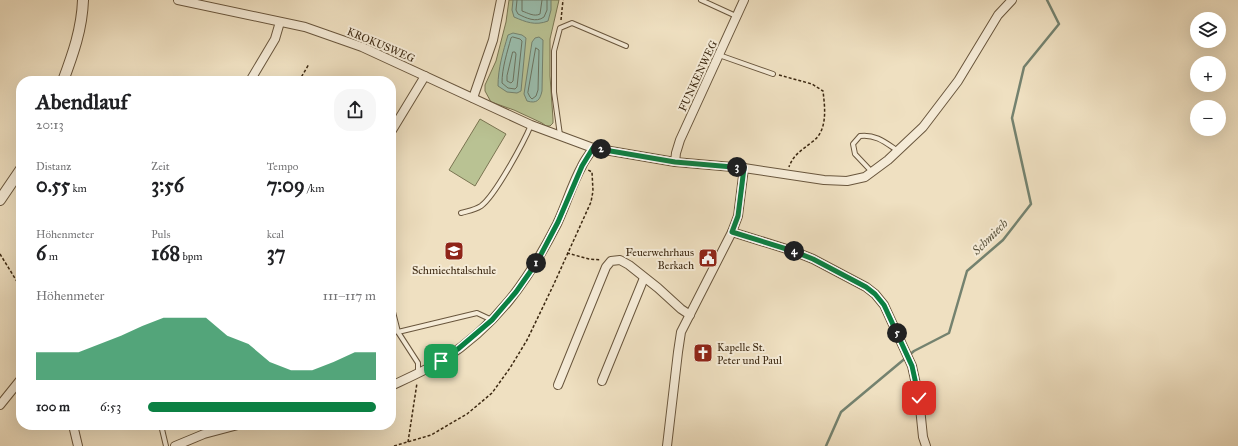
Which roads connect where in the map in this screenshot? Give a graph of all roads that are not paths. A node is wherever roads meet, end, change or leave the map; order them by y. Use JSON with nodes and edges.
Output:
{"nodes":[{"id":1,"x":83,"y":0,"type":"edge"},
{"id":2,"x":178,"y":0,"type":"edge"},
{"id":3,"x":501,"y":0,"type":"edge"},
{"id":4,"x":701,"y":0,"type":"edge"},
{"id":5,"x":744,"y":0,"type":"edge"},
{"id":6,"x":1012,"y":0,"type":"edge"},
{"id":7,"x":736,"y":16,"type":"junction"},
{"id":8,"x":280,"y":22,"type":"junction"},
{"id":9,"x":626,"y":46,"type":"dead end"},
{"id":10,"x":719,"y":55,"type":"junction"},
{"id":11,"x":773,"y":74,"type":"road end"},
{"id":12,"x":65,"y":76,"type":"edge"},
{"id":13,"x":253,"y":76,"type":"edge"},
{"id":14,"x":425,"y":76,"type":"junction"},
{"id":15,"x":473,"y":98,"type":"junction"},
{"id":16,"x":396,"y":124,"type":"edge"},
{"id":17,"x":531,"y":125,"type":"junction"},
{"id":18,"x":563,"y":137,"type":"junction"},
{"id":19,"x":593,"y":148,"type":"junction"},
{"id":20,"x":898,"y":151,"type":"junction"},
{"id":21,"x":675,"y":162,"type":"junction"},
{"id":22,"x":744,"y":168,"type":"junction"},
{"id":23,"x":872,"y":172,"type":"junction"},
{"id":24,"x":16,"y":176,"type":"edge"},
{"id":25,"x":0,"y":200,"type":"edge"},
{"id":26,"x":461,"y":213,"type":"dead end"},
{"id":27,"x":732,"y":232,"type":"junction"},
{"id":28,"x":644,"y":278,"type":"junction"},
{"id":29,"x":690,"y":314,"type":"junction"},
{"id":30,"x":492,"y":320,"type":"junction"},
{"id":31,"x":396,"y":324,"type":"edge"},
{"id":32,"x":398,"y":332,"type":"junction"},
{"id":33,"x":418,"y":373,"type":"junction"},
{"id":34,"x":602,"y":381,"type":"dead end"},
{"id":35,"x":16,"y":384,"type":"edge"},
{"id":36,"x":396,"y":384,"type":"edge"},
{"id":37,"x":558,"y":385,"type":"dead end"},
{"id":38,"x":0,"y":405,"type":"edge"},
{"id":39,"x":74,"y":430,"type":"edge"},
{"id":40,"x":162,"y":430,"type":"edge"},
{"id":41,"x":210,"y":430,"type":"edge"},
{"id":42,"x":78,"y":446,"type":"edge"},
{"id":43,"x":166,"y":446,"type":"edge"},
{"id":44,"x":175,"y":446,"type":"edge"},
{"id":45,"x":668,"y":446,"type":"edge"},
{"id":46,"x":926,"y":446,"type":"edge"}],
"edges":[{"from":1,"to":12,"type":"street"},
{"from":2,"to":8,"type":"street","name":"KROKUSWEG"},
{"from":3,"to":15,"type":"street"},
{"from":4,"to":7,"type":"lane"},
{"from":5,"to":7,"type":"street","name":"FUNKENWEG"},
{"from":6,"to":20,"type":"street","name":"KROKUSWEG"},
{"from":7,"to":10,"type":"street","name":"FUNKENWEG"},
{"from":8,"to":13,"type":"street"},
{"from":8,"to":14,"type":"street","name":"KROKUSWEG"},
{"from":9,"to":18,"type":"lane"},
{"from":10,"to":11,"type":"lane"},
{"from":10,"to":21,"type":"street","name":"FUNKENWEG"},
{"from":14,"to":15,"type":"street","name":"KROKUSWEG"},
{"from":14,"to":16,"type":"street"},
{"from":15,"to":17,"type":"street","name":"KROKUSWEG"},
{"from":17,"to":18,"type":"street","name":"KROKUSWEG"},
{"from":17,"to":26,"type":"lane"},
{"from":18,"to":19,"type":"street","name":"KROKUSWEG"},
{"from":19,"to":21,"type":"street","name":"KROKUSWEG"},
{"from":19,"to":30,"type":"street"},
{"from":20,"to":23,"type":"street","name":"KROKUSWEG"},
{"from":20,"to":23,"type":"lane"},
{"from":21,"to":22,"type":"street","name":"KROKUSWEG"},
{"from":22,"to":23,"type":"street","name":"KROKUSWEG"},
{"from":22,"to":27,"type":"street"},
{"from":24,"to":25,"type":"street"},
{"from":27,"to":29,"type":"street"},
{"from":27,"to":46,"type":"street"},
{"from":28,"to":29,"type":"street"},
{"from":28,"to":34,"type":"street"},
{"from":28,"to":37,"type":"street"},
{"from":29,"to":45,"type":"street"},
{"from":30,"to":32,"type":"lane"},
{"from":30,"to":33,"type":"street"},
{"from":31,"to":32,"type":"lane"},
{"from":32,"to":33,"type":"lane"},
{"from":33,"to":36,"type":"street"},
{"from":35,"to":38,"type":"street"},
{"from":39,"to":42,"type":"street"},
{"from":40,"to":43,"type":"lane"},
{"from":41,"to":44,"type":"street"}]}
